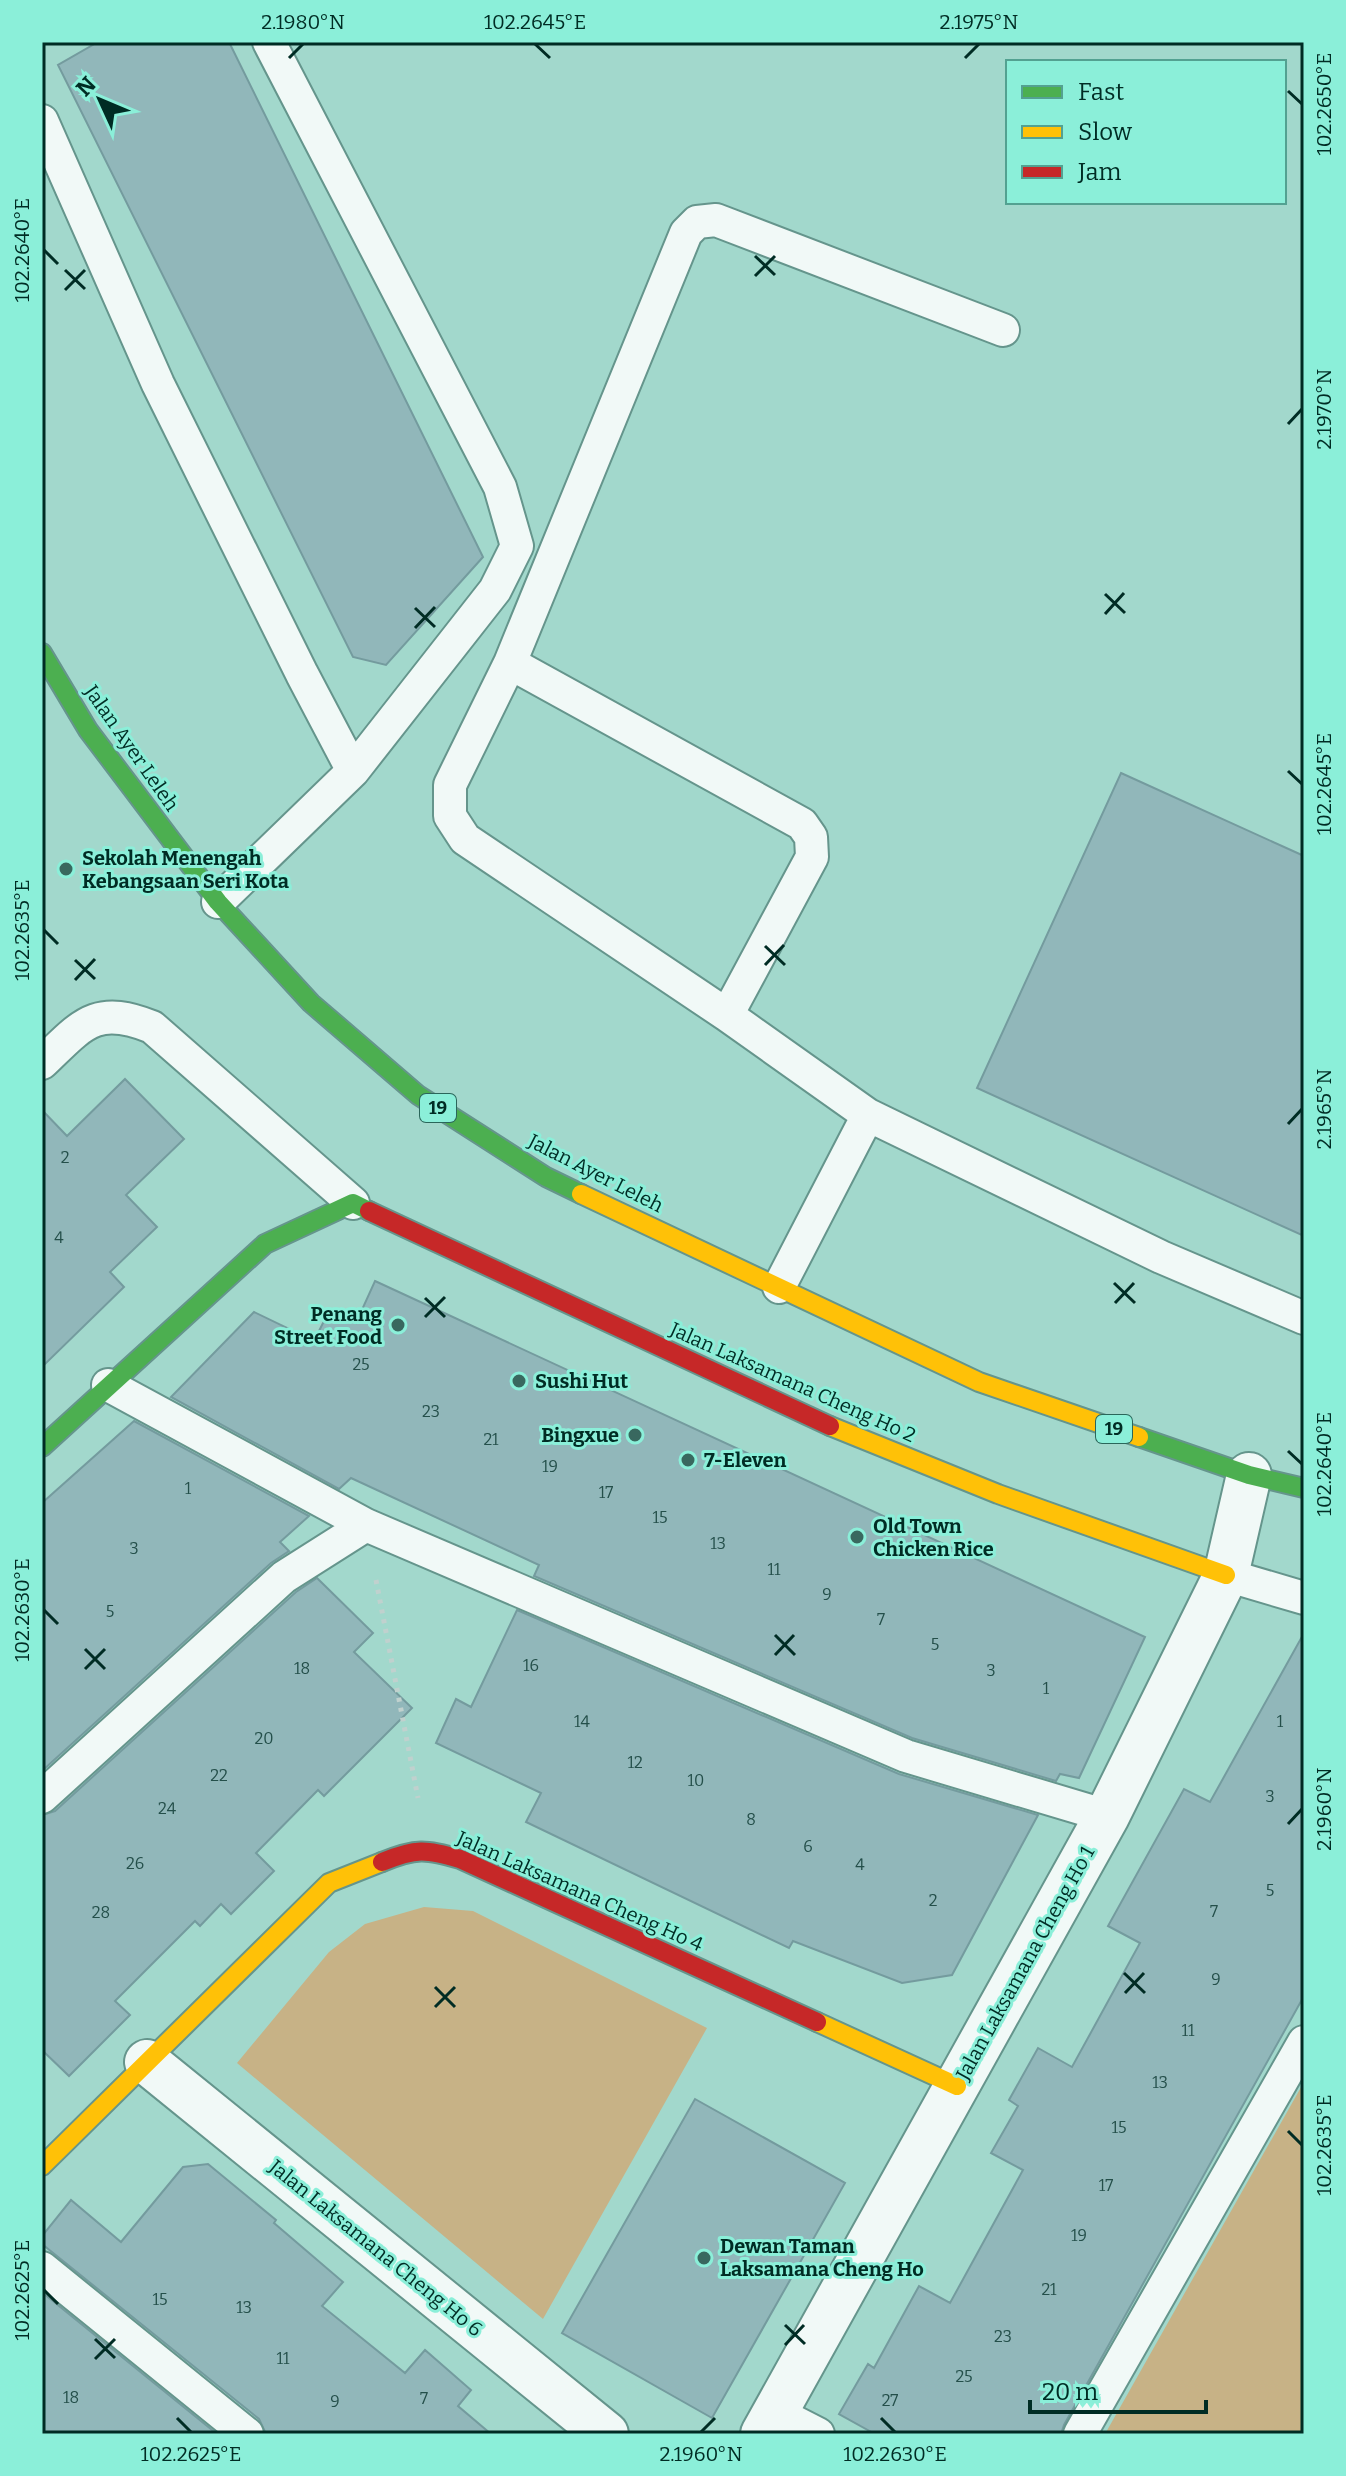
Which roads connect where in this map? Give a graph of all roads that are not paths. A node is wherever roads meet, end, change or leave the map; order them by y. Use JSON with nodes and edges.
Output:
{"nodes":[{"id":1,"x":269,"y":42,"type":"edge"},
{"id":2,"x":42,"y":121,"type":"edge"},
{"id":3,"x":1003,"y":330,"type":"dead end"},
{"id":4,"x":42,"y":653,"type":"edge"},
{"id":5,"x":510,"y":663,"type":"junction"},
{"id":6,"x":353,"y":771,"type":"junction"},
{"id":7,"x":218,"y":902,"type":"junction"},
{"id":8,"x":727,"y":1015,"type":"junction"},
{"id":9,"x":42,"y":1063,"type":"edge"},
{"id":10,"x":868,"y":1115,"type":"junction"},
{"id":11,"x":353,"y":1203,"type":"junction"},
{"id":12,"x":779,"y":1287,"type":"junction"},
{"id":13,"x":1304,"y":1318,"type":"edge"},
{"id":14,"x":108,"y":1385,"type":"junction"},
{"id":15,"x":42,"y":1447,"type":"edge"},
{"id":16,"x":1249,"y":1475,"type":"junction"},
{"id":17,"x":1304,"y":1488,"type":"edge"},
{"id":18,"x":366,"y":1525,"type":"junction"},
{"id":19,"x":1226,"y":1575,"type":"junction"},
{"id":20,"x":1304,"y":1598,"type":"edge"},
{"id":21,"x":42,"y":1797,"type":"edge"},
{"id":22,"x":1107,"y":1816,"type":"junction"},
{"id":23,"x":1304,"y":2042,"type":"edge"},
{"id":24,"x":147,"y":2062,"type":"junction"},
{"id":25,"x":957,"y":2086,"type":"junction"},
{"id":26,"x":42,"y":2166,"type":"edge"},
{"id":27,"x":42,"y":2268,"type":"edge"},
{"id":28,"x":769,"y":2423,"type":"edge"},
{"id":29,"x":247,"y":2434,"type":"edge"},
{"id":30,"x":606,"y":2434,"type":"edge"},
{"id":31,"x":818,"y":2434,"type":"edge"},
{"id":32,"x":1080,"y":2434,"type":"edge"}],
"edges":[{"from":1,"to":6,"type":"lane"},
{"from":2,"to":6,"type":"lane"},
{"from":3,"to":5,"type":"lane"},
{"from":4,"to":7,"type":"street","name":"Jalan Ayer Leleh","number":"19"},
{"from":5,"to":8,"type":"lane"},
{"from":5,"to":8,"type":"lane"},
{"from":6,"to":7,"type":"lane"},
{"from":7,"to":12,"type":"street","name":"Jalan Ayer Leleh","number":"19"},
{"from":8,"to":10,"type":"lane"},
{"from":9,"to":11,"type":"lane"},
{"from":10,"to":12,"type":"lane"},
{"from":10,"to":13,"type":"lane"},
{"from":11,"to":14,"type":"street"},
{"from":11,"to":19,"type":"street","name":"Jalan Laksamana Cheng Ho 2"},
{"from":12,"to":16,"type":"street","name":"Jalan Ayer Leleh","number":"19"},
{"from":14,"to":15,"type":"street"},
{"from":14,"to":18,"type":"lane"},
{"from":16,"to":17,"type":"street","name":"Jalan Ayer Leleh","number":"19"},
{"from":16,"to":19,"type":"street","name":"Jalan Laksamana Cheng Ho 1"},
{"from":18,"to":21,"type":"lane"},
{"from":18,"to":22,"type":"lane"},
{"from":19,"to":20,"type":"lane"},
{"from":19,"to":22,"type":"street","name":"Jalan Laksamana Cheng Ho 1"},
{"from":22,"to":25,"type":"street","name":"Jalan Laksamana Cheng Ho 1"},
{"from":23,"to":32,"type":"lane"},
{"from":24,"to":25,"type":"street","name":"Jalan Laksamana Cheng Ho 4"},
{"from":24,"to":26,"type":"street","name":"Jalan Laksamana Cheng Ho 4"},
{"from":24,"to":30,"type":"street","name":"Jalan Laksamana Cheng Ho 6"},
{"from":25,"to":28,"type":"street","name":"Jalan Laksamana Cheng Ho 1"},
{"from":27,"to":29,"type":"lane"},
{"from":28,"to":31,"type":"lane"}]}
